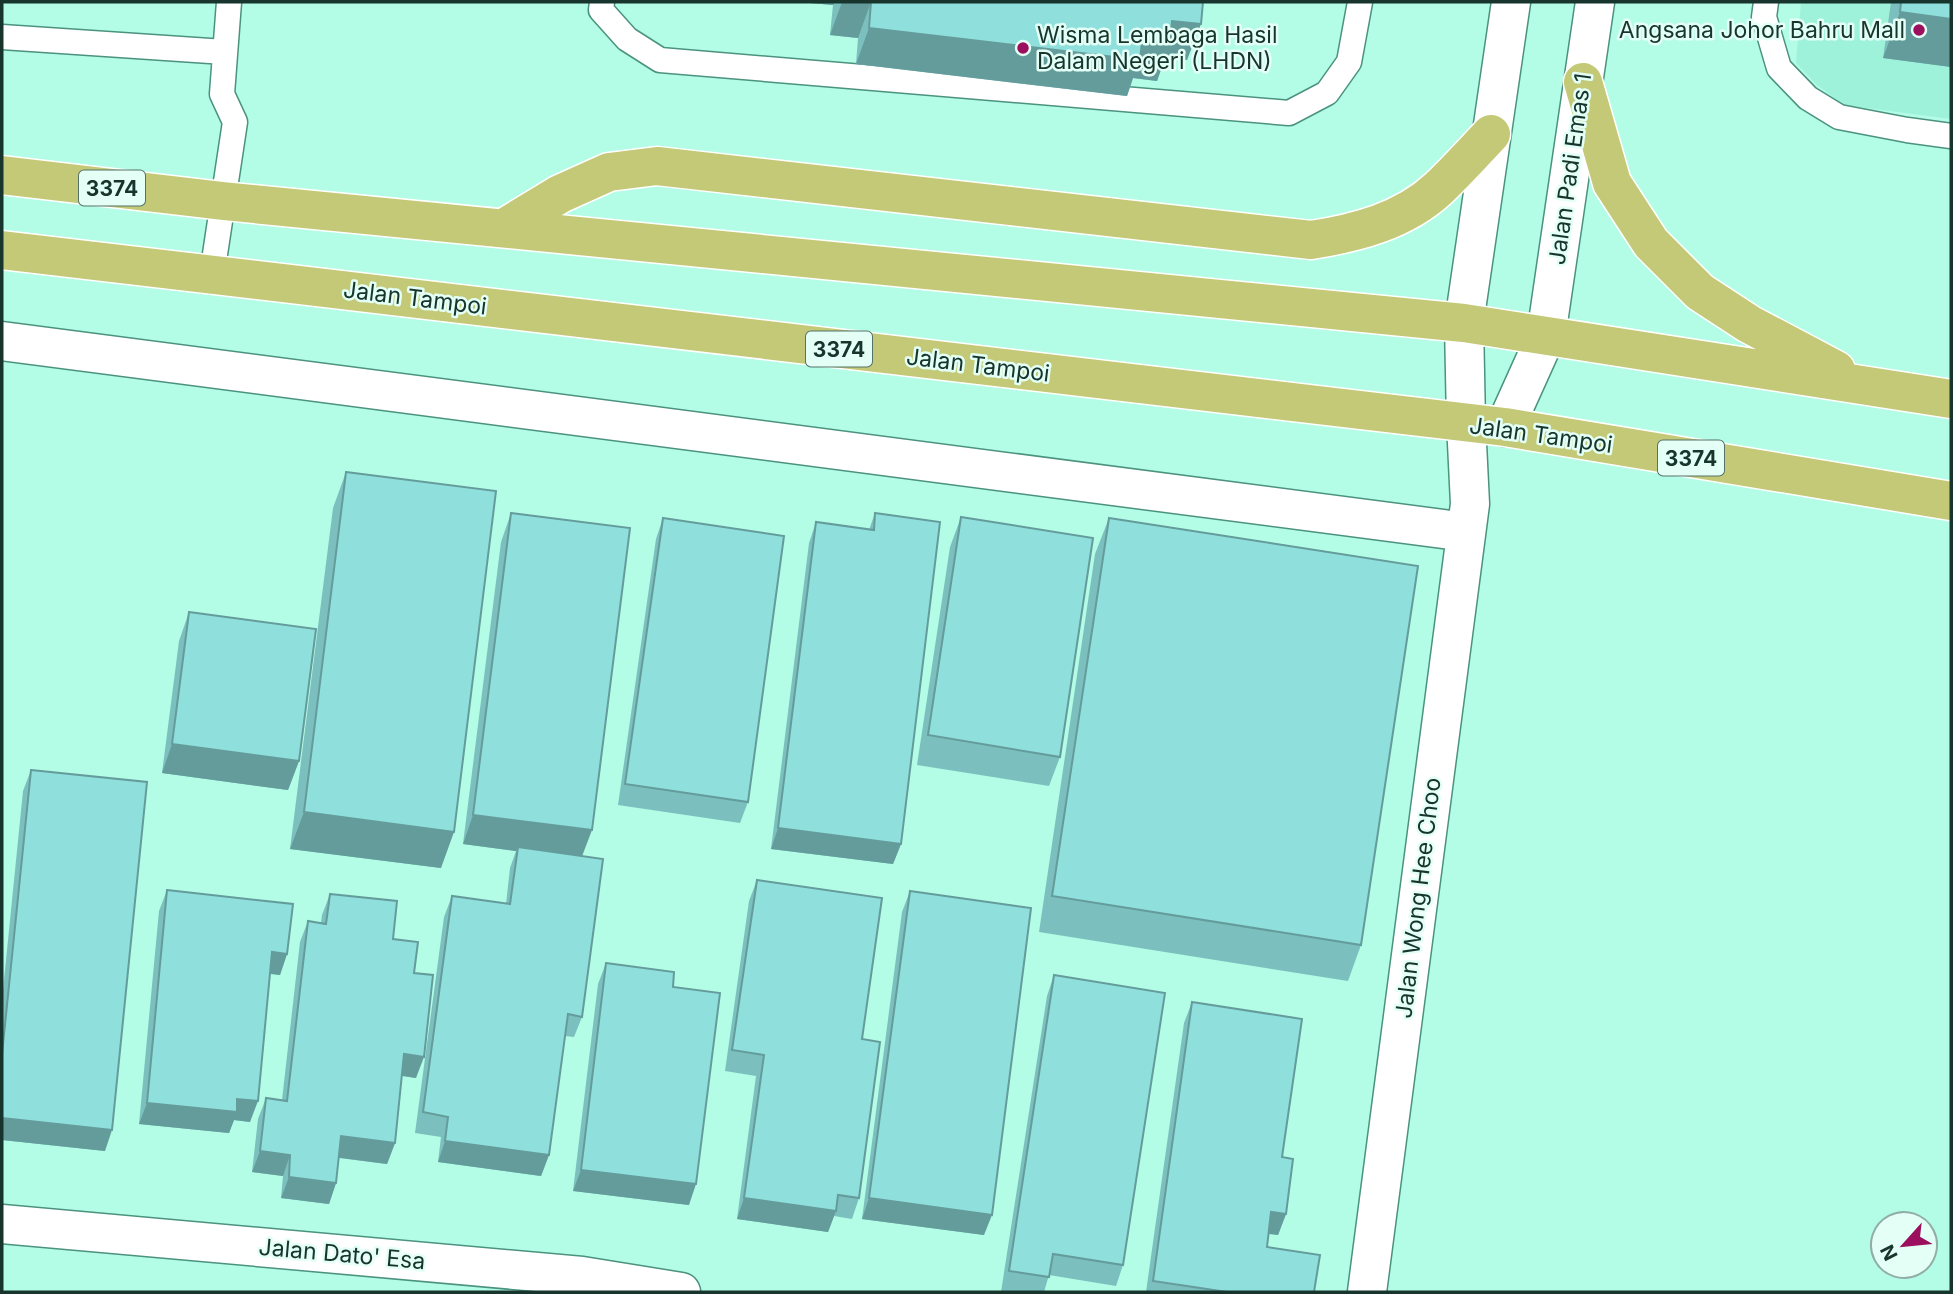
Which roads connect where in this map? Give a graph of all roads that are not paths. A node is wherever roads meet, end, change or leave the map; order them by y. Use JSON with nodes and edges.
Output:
{"nodes":[{"id":1,"x":229,"y":2,"type":"edge"},
{"id":2,"x":602,"y":2,"type":"edge"},
{"id":3,"x":1360,"y":2,"type":"edge"},
{"id":4,"x":1511,"y":2,"type":"edge"},
{"id":5,"x":1595,"y":2,"type":"edge"},
{"id":6,"x":1766,"y":2,"type":"edge"},
{"id":7,"x":2,"y":37,"type":"edge"},
{"id":8,"x":225,"y":52,"type":"junction"},
{"id":9,"x":1583,"y":82,"type":"junction"},
{"id":10,"x":1491,"y":134,"type":"junction"},
{"id":11,"x":1951,"y":135,"type":"edge"},
{"id":12,"x":2,"y":175,"type":"edge"},
{"id":13,"x":223,"y":201,"type":"junction"},
{"id":14,"x":504,"y":228,"type":"junction"},
{"id":15,"x":2,"y":250,"type":"edge"},
{"id":16,"x":212,"y":274,"type":"junction"},
{"id":17,"x":1464,"y":323,"type":"junction"},
{"id":18,"x":1546,"y":336,"type":"junction"},
{"id":19,"x":2,"y":341,"type":"edge"},
{"id":20,"x":1866,"y":386,"type":"junction"},
{"id":21,"x":1951,"y":399,"type":"edge"},
{"id":22,"x":1466,"y":423,"type":"junction"},
{"id":23,"x":1504,"y":427,"type":"junction"},
{"id":24,"x":1951,"y":501,"type":"edge"},
{"id":25,"x":1468,"y":518,"type":"junction"},
{"id":26,"x":2,"y":1224,"type":"edge"},
{"id":27,"x":681,"y":1292,"type":"edge"},
{"id":28,"x":1367,"y":1292,"type":"edge"}],
"edges":[{"from":1,"to":8,"type":"lane"},
{"from":2,"to":3,"type":"lane"},
{"from":4,"to":10,"type":"street"},
{"from":5,"to":9,"type":"street","name":"Jalan Padi Emas 1"},
{"from":6,"to":11,"type":"lane"},
{"from":7,"to":8,"type":"lane"},
{"from":8,"to":13,"type":"lane"},
{"from":9,"to":18,"type":"street","name":"Jalan Padi Emas 1"},
{"from":9,"to":20,"type":"main road"},
{"from":10,"to":14,"type":"main road"},
{"from":10,"to":17,"type":"street"},
{"from":12,"to":13,"type":"main road","number":"3374"},
{"from":13,"to":14,"type":"main road","number":"3374"},
{"from":13,"to":16,"type":"lane"},
{"from":14,"to":17,"type":"main road","number":"3374"},
{"from":15,"to":16,"type":"main road","name":"Jalan Tampoi","number":"3374"},
{"from":16,"to":22,"type":"main road","name":"Jalan Tampoi","number":"3374"},
{"from":17,"to":18,"type":"main road","number":"3374"},
{"from":17,"to":22,"type":"street","name":"Jalan Wong Hee Choo"},
{"from":18,"to":20,"type":"main road","number":"3374"},
{"from":18,"to":23,"type":"street","name":"Jalan Padi Emas 1"},
{"from":19,"to":25,"type":"street"},
{"from":20,"to":21,"type":"main road","number":"3374"},
{"from":22,"to":23,"type":"main road","name":"Jalan Tampoi","number":"3374"},
{"from":22,"to":25,"type":"street","name":"Jalan Wong Hee Choo"},
{"from":23,"to":24,"type":"main road","name":"Jalan Tampoi","number":"3374"},
{"from":23,"to":25,"type":"street","name":"Jalan Wong Hee Choo"},
{"from":25,"to":28,"type":"street","name":"Jalan Wong Hee Choo"},
{"from":26,"to":27,"type":"street","name":"Jalan Dato' Esa"}]}
